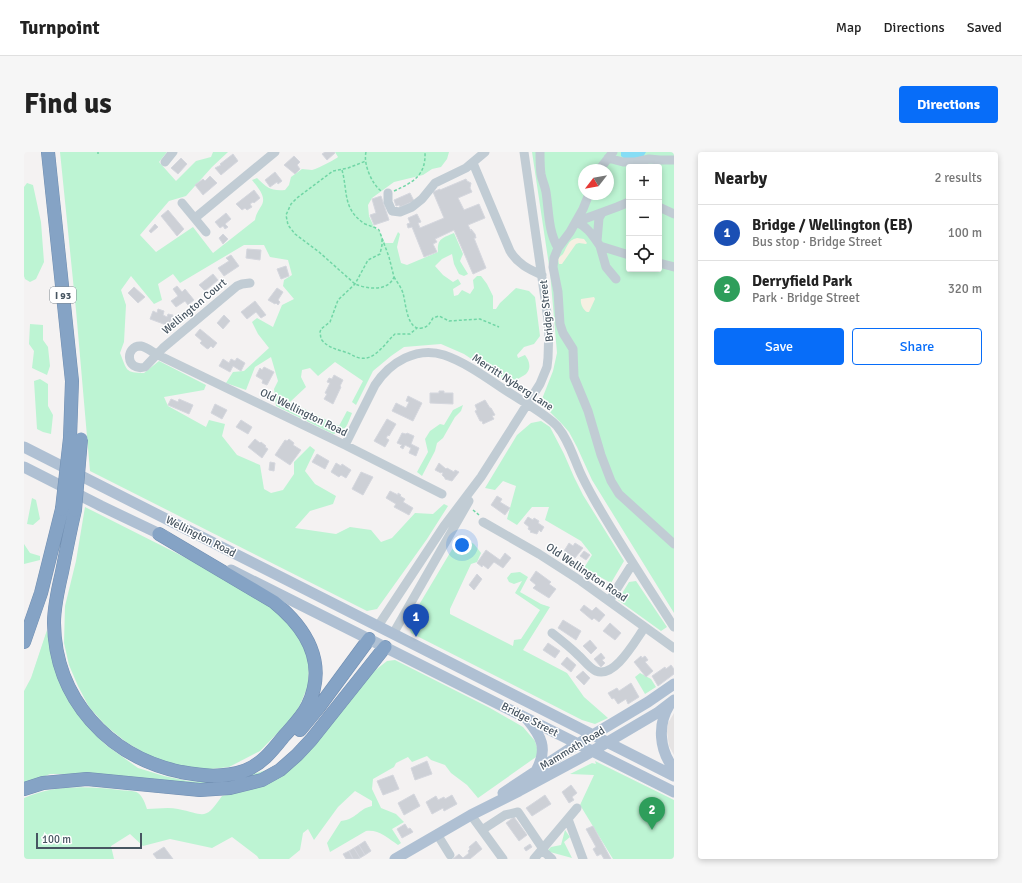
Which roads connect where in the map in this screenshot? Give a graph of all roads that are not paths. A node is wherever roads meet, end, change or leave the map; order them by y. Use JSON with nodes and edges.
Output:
{"nodes":[{"id":1,"x":48,"y":152,"type":"edge"},
{"id":2,"x":173,"y":152,"type":"edge"},
{"id":3,"x":275,"y":152,"type":"edge"},
{"id":4,"x":485,"y":152,"type":"edge"},
{"id":5,"x":524,"y":152,"type":"edge"},
{"id":6,"x":540,"y":152,"type":"edge"},
{"id":7,"x":611,"y":155,"type":"edge"},
{"id":8,"x":650,"y":155,"type":"edge"},
{"id":9,"x":674,"y":160,"type":"edge"},
{"id":10,"x":164,"y":162,"type":"dead end"},
{"id":11,"x":473,"y":163,"type":"junction"},
{"id":12,"x":604,"y":164,"type":"edge"},
{"id":13,"x":388,"y":193,"type":"road end"},
{"id":14,"x":587,"y":200,"type":"edge"},
{"id":15,"x":182,"y":203,"type":"dead end"},
{"id":16,"x":626,"y":203,"type":"edge"},
{"id":17,"x":662,"y":208,"type":"edge"},
{"id":18,"x":602,"y":212,"type":"junction"},
{"id":19,"x":674,"y":214,"type":"edge"},
{"id":20,"x":195,"y":218,"type":"junction"},
{"id":21,"x":576,"y":222,"type":"junction"},
{"id":22,"x":206,"y":232,"type":"dead end"},
{"id":23,"x":598,"y":243,"type":"junction"},
{"id":24,"x":558,"y":248,"type":"junction"},
{"id":25,"x":626,"y":254,"type":"edge"},
{"id":26,"x":662,"y":263,"type":"edge"},
{"id":27,"x":674,"y":267,"type":"edge"},
{"id":28,"x":542,"y":275,"type":"junction"},
{"id":29,"x":616,"y":279,"type":"dead end"},
{"id":30,"x":250,"y":283,"type":"dead end"},
{"id":31,"x":156,"y":354,"type":"joint"},
{"id":32,"x":526,"y":404,"type":"junction"},
{"id":33,"x":345,"y":445,"type":"junction"},
{"id":34,"x":24,"y":448,"type":"edge"},
{"id":35,"x":24,"y":467,"type":"edge"},
{"id":36,"x":481,"y":477,"type":"junction"},
{"id":37,"x":442,"y":494,"type":"dead end"},
{"id":38,"x":68,"y":510,"type":"junction"},
{"id":39,"x":483,"y":522,"type":"road end"},
{"id":40,"x":159,"y":534,"type":"junction"},
{"id":41,"x":674,"y":544,"type":"edge"},
{"id":42,"x":632,"y":563,"type":"junction"},
{"id":43,"x":609,"y":601,"type":"junction"},
{"id":44,"x":378,"y":626,"type":"junction"},
{"id":45,"x":645,"y":627,"type":"junction"},
{"id":46,"x":674,"y":627,"type":"edge"},
{"id":47,"x":552,"y":633,"type":"dead end"},
{"id":48,"x":393,"y":634,"type":"junction"},
{"id":49,"x":369,"y":639,"type":"junction"},
{"id":50,"x":24,"y":642,"type":"edge"},
{"id":51,"x":384,"y":647,"type":"junction"},
{"id":52,"x":674,"y":648,"type":"edge"},
{"id":53,"x":674,"y":684,"type":"edge"},
{"id":54,"x":672,"y":702,"type":"edge"},
{"id":55,"x":524,"y":715,"type":"junction"},
{"id":56,"x":593,"y":735,"type":"junction"},
{"id":57,"x":608,"y":742,"type":"junction"},
{"id":58,"x":578,"y":744,"type":"junction"},
{"id":59,"x":592,"y":751,"type":"junction"},
{"id":60,"x":267,"y":757,"type":"junction"},
{"id":61,"x":537,"y":769,"type":"junction"},
{"id":62,"x":674,"y":769,"type":"edge"},
{"id":63,"x":674,"y":776,"type":"edge"},
{"id":64,"x":24,"y":789,"type":"edge"},
{"id":65,"x":674,"y":792,"type":"edge"},
{"id":66,"x":577,"y":808,"type":"dead end"},
{"id":67,"x":471,"y":815,"type":"junction"},
{"id":68,"x":568,"y":819,"type":"junction"},
{"id":69,"x":482,"y":830,"type":"junction"},
{"id":70,"x":438,"y":834,"type":"junction"},
{"id":71,"x":542,"y":849,"type":"junction"},
{"id":72,"x":450,"y":855,"type":"dead end"},
{"id":73,"x":395,"y":859,"type":"edge"},
{"id":74,"x":503,"y":859,"type":"edge"},
{"id":75,"x":534,"y":859,"type":"edge"},
{"id":76,"x":552,"y":859,"type":"edge"},
{"id":77,"x":582,"y":859,"type":"edge"}],
"edges":[{"from":1,"to":38,"type":"highway","number":"I 93","bridge":true},
{"from":2,"to":10,"type":"street"},
{"from":3,"to":20,"type":"street"},
{"from":4,"to":11,"type":"street"},
{"from":5,"to":28,"type":"street","name":"Bridge Street"},
{"from":6,"to":24,"type":"street"},
{"from":7,"to":8,"type":"street"},
{"from":7,"to":12,"type":"street"},
{"from":8,"to":9,"type":"street"},
{"from":11,"to":13,"type":"street"},
{"from":11,"to":28,"type":"street"},
{"from":14,"to":21,"type":"street"},
{"from":15,"to":20,"type":"street"},
{"from":16,"to":18,"type":"street"},
{"from":17,"to":19,"type":"street"},
{"from":18,"to":21,"type":"street"},
{"from":18,"to":23,"type":"street"},
{"from":20,"to":22,"type":"street"},
{"from":21,"to":23,"type":"street"},
{"from":21,"to":24,"type":"street"},
{"from":23,"to":25,"type":"street"},
{"from":23,"to":29,"type":"street"},
{"from":24,"to":41,"type":"street"},
{"from":26,"to":27,"type":"street"},
{"from":28,"to":32,"type":"street","name":"Bridge Street"},
{"from":30,"to":31,"type":"street","name":"Wellington Court"},
{"from":31,"to":33,"type":"street","name":"Old Wellington Road"},
{"from":32,"to":33,"type":"street","name":"Merritt Nyberg Lane"},
{"from":32,"to":36,"type":"street","name":"Bridge Street"},
{"from":32,"to":42,"type":"street","name":"Merritt Nyberg Lane"},
{"from":33,"to":37,"type":"street","name":"Old Wellington Road"},
{"from":34,"to":44,"type":"main road","name":"Wellington Road"},
{"from":35,"to":40,"type":"main road","name":"Wellington Road"},
{"from":36,"to":44,"type":"street","name":"Bridge Street"},
{"from":36,"to":48,"type":"street","name":"Bridge Street"},
{"from":38,"to":50,"type":"highway","number":"I 93"},
{"from":38,"to":60,"type":"highway"},
{"from":39,"to":43,"type":"street","name":"Old Wellington Road"},
{"from":40,"to":49,"type":"main road","name":"Wellington Road"},
{"from":40,"to":60,"type":"highway"},
{"from":42,"to":43,"type":"street"},
{"from":42,"to":46,"type":"street","name":"Merritt Nyberg Lane"},
{"from":43,"to":45,"type":"street","name":"Old Wellington Road"},
{"from":44,"to":48,"type":"main road","name":"Bridge Street"},
{"from":44,"to":49,"type":"main road","name":"Bridge Street"},
{"from":45,"to":47,"type":"street"},
{"from":45,"to":52,"type":"street","name":"Old Wellington Road"},
{"from":48,"to":51,"type":"main road","name":"Bridge Street"},
{"from":48,"to":56,"type":"main road","name":"Bridge Street"},
{"from":49,"to":51,"type":"main road","name":"Bridge Street"},
{"from":49,"to":60,"type":"highway"},
{"from":51,"to":55,"type":"main road","name":"Bridge Street"},
{"from":51,"to":64,"type":"highway"},
{"from":53,"to":56,"type":"main road","name":"Mammoth Road"},
{"from":54,"to":57,"type":"main road","name":"Mammoth Road"},
{"from":54,"to":62,"type":"main road"},
{"from":55,"to":58,"type":"main road","name":"Bridge Street"},
{"from":55,"to":61,"type":"main road"},
{"from":56,"to":57,"type":"main road","name":"Bridge Street"},
{"from":56,"to":58,"type":"main road","name":"Mammoth Road"},
{"from":56,"to":59,"type":"main road"},
{"from":57,"to":59,"type":"main road","name":"Mammoth Road"},
{"from":57,"to":63,"type":"main road","name":"Bridge Street"},
{"from":58,"to":59,"type":"main road","name":"Bridge Street"},
{"from":58,"to":61,"type":"main road","name":"Mammoth Road"},
{"from":59,"to":65,"type":"main road","name":"Bridge Street"},
{"from":59,"to":67,"type":"main road","name":"Mammoth Road"},
{"from":61,"to":67,"type":"main road","name":"Mammoth Road"},
{"from":66,"to":68,"type":"street"},
{"from":67,"to":69,"type":"street"},
{"from":67,"to":70,"type":"main road","name":"Mammoth Road"},
{"from":68,"to":71,"type":"street"},
{"from":68,"to":77,"type":"street"},
{"from":69,"to":71,"type":"street"},
{"from":69,"to":74,"type":"street"},
{"from":70,"to":72,"type":"street"},
{"from":70,"to":73,"type":"main road","name":"Mammoth Road"},
{"from":71,"to":75,"type":"street"},
{"from":71,"to":76,"type":"street"}]}
